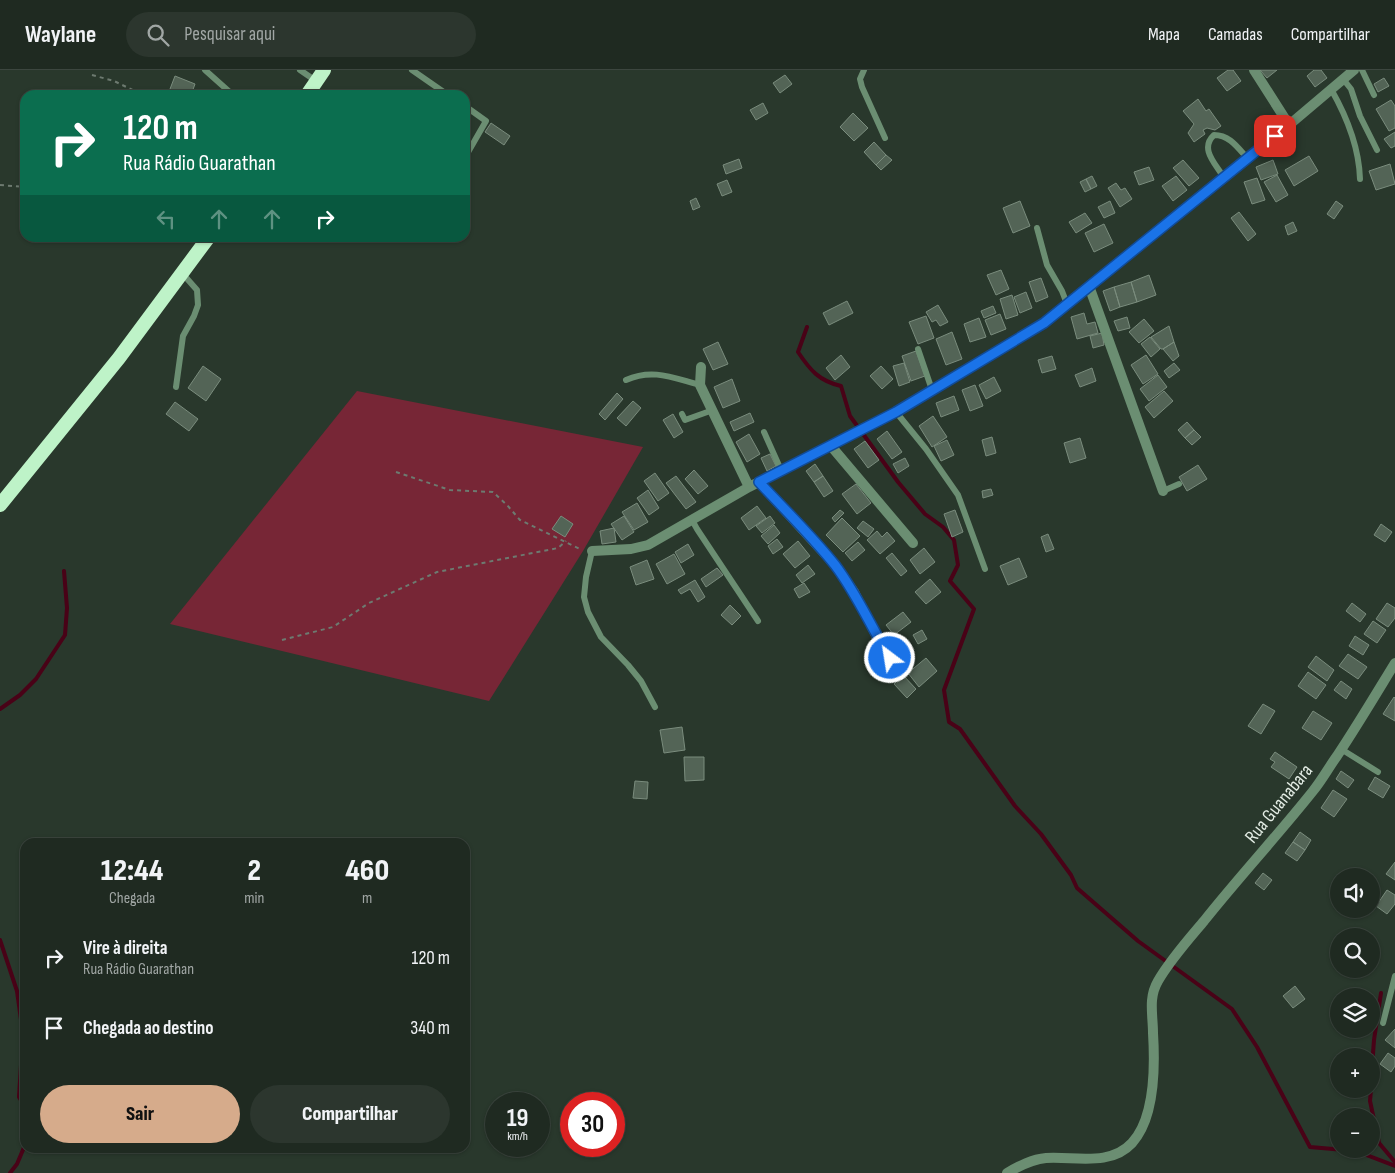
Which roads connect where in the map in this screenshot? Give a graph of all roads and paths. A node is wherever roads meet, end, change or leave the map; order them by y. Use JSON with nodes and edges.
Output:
{"nodes":[{"id":1,"x":205,"y":70,"type":"edge"},
{"id":2,"x":300,"y":70,"type":"edge"},
{"id":3,"x":412,"y":70,"type":"edge"},
{"id":4,"x":864,"y":70,"type":"edge"},
{"id":5,"x":1254,"y":70,"type":"edge"},
{"id":6,"x":1354,"y":70,"type":"edge"},
{"id":7,"x":1362,"y":70,"type":"edge"},
{"id":8,"x":321,"y":73,"type":"edge"},
{"id":9,"x":92,"y":75,"type":"dead end"},
{"id":10,"x":1343,"y":79,"type":"junction"},
{"id":11,"x":1331,"y":89,"type":"junction"},
{"id":12,"x":133,"y":90,"type":"edge"},
{"id":13,"x":227,"y":90,"type":"edge"},
{"id":14,"x":310,"y":90,"type":"edge"},
{"id":15,"x":441,"y":90,"type":"edge"},
{"id":16,"x":1374,"y":95,"type":"dead end"},
{"id":17,"x":470,"y":110,"type":"edge"},
{"id":18,"x":1289,"y":125,"type":"junction"},
{"id":19,"x":885,"y":138,"type":"dead end"},
{"id":20,"x":470,"y":149,"type":"edge"},
{"id":21,"x":1377,"y":150,"type":"dead end"},
{"id":22,"x":1248,"y":158,"type":"junction"},
{"id":23,"x":1224,"y":178,"type":"junction"},
{"id":24,"x":1360,"y":178,"type":"dead end"},
{"id":25,"x":0,"y":185,"type":"edge"},
{"id":26,"x":20,"y":187,"type":"edge"},
{"id":27,"x":1037,"y":228,"type":"dead end"},
{"id":28,"x":205,"y":242,"type":"edge"},
{"id":29,"x":182,"y":273,"type":"junction"},
{"id":30,"x":1089,"y":286,"type":"junction"},
{"id":31,"x":1067,"y":304,"type":"junction"},
{"id":32,"x":918,"y":349,"type":"dead end"},
{"id":33,"x":701,"y":367,"type":"dead end"},
{"id":34,"x":626,"y":380,"type":"dead end"},
{"id":35,"x":700,"y":385,"type":"junction"},
{"id":36,"x":176,"y":387,"type":"dead end"},
{"id":37,"x":932,"y":390,"type":"junction"},
{"id":38,"x":712,"y":410,"type":"junction"},
{"id":39,"x":896,"y":412,"type":"junction"},
{"id":40,"x":682,"y":414,"type":"dead end"},
{"id":41,"x":764,"y":432,"type":"dead end"},
{"id":42,"x":830,"y":446,"type":"junction"},
{"id":43,"x":782,"y":470,"type":"junction"},
{"id":44,"x":396,"y":472,"type":"dead end"},
{"id":45,"x":759,"y":482,"type":"junction"},
{"id":46,"x":1179,"y":484,"type":"dead end"},
{"id":47,"x":749,"y":487,"type":"junction"},
{"id":48,"x":1163,"y":491,"type":"joint"},
{"id":49,"x":0,"y":505,"type":"edge"},
{"id":50,"x":692,"y":520,"type":"junction"},
{"id":51,"x":566,"y":542,"type":"junction"},
{"id":52,"x":913,"y":543,"type":"dead end"},
{"id":53,"x":592,"y":551,"type":"junction"},
{"id":54,"x":985,"y":570,"type":"dead end"},
{"id":55,"x":758,"y":621,"type":"dead end"},
{"id":56,"x":282,"y":640,"type":"dead end"},
{"id":57,"x":890,"y":658,"type":"dead end"},
{"id":58,"x":1395,"y":663,"type":"edge"},
{"id":59,"x":655,"y":707,"type":"dead end"},
{"id":60,"x":1342,"y":749,"type":"junction"},
{"id":61,"x":1378,"y":772,"type":"dead end"},
{"id":62,"x":1395,"y":976,"type":"edge"},
{"id":63,"x":1383,"y":1023,"type":"dead end"},
{"id":64,"x":1007,"y":1173,"type":"edge"}],
"edges":[{"from":1,"to":13,"type":"lane"},
{"from":2,"to":8,"type":"lane"},
{"from":3,"to":15,"type":"lane"},
{"from":4,"to":19,"type":"lane"},
{"from":5,"to":18,"type":"street"},
{"from":6,"to":10,"type":"street"},
{"from":7,"to":16,"type":"lane"},
{"from":8,"to":14,"type":"highway"},
{"from":9,"to":12,"type":"path"},
{"from":10,"to":11,"type":"street"},
{"from":10,"to":21,"type":"lane"},
{"from":11,"to":18,"type":"street"},
{"from":11,"to":24,"type":"lane"},
{"from":17,"to":20,"type":"lane"},
{"from":18,"to":22,"type":"street"},
{"from":22,"to":23,"type":"street"},
{"from":22,"to":23,"type":"lane"},
{"from":23,"to":30,"type":"street"},
{"from":25,"to":26,"type":"path"},
{"from":27,"to":31,"type":"lane"},
{"from":28,"to":29,"type":"highway"},
{"from":29,"to":36,"type":"lane"},
{"from":29,"to":49,"type":"highway"},
{"from":30,"to":31,"type":"street"},
{"from":30,"to":48,"type":"street"},
{"from":31,"to":37,"type":"street"},
{"from":32,"to":37,"type":"lane"},
{"from":33,"to":35,"type":"street"},
{"from":34,"to":35,"type":"lane"},
{"from":35,"to":38,"type":"street"},
{"from":37,"to":39,"type":"street"},
{"from":38,"to":40,"type":"lane"},
{"from":38,"to":47,"type":"street"},
{"from":39,"to":42,"type":"street"},
{"from":39,"to":54,"type":"lane"},
{"from":41,"to":43,"type":"lane"},
{"from":42,"to":43,"type":"street"},
{"from":42,"to":52,"type":"street"},
{"from":43,"to":45,"type":"street"},
{"from":44,"to":51,"type":"path"},
{"from":45,"to":47,"type":"street"},
{"from":45,"to":57,"type":"street"},
{"from":46,"to":48,"type":"lane"},
{"from":47,"to":50,"type":"street"},
{"from":50,"to":53,"type":"street"},
{"from":50,"to":55,"type":"lane"},
{"from":51,"to":53,"type":"path"},
{"from":51,"to":56,"type":"path"},
{"from":53,"to":59,"type":"lane"},
{"from":58,"to":60,"type":"street","name":"Rua Guanabara"},
{"from":60,"to":61,"type":"lane"},
{"from":60,"to":64,"type":"street","name":"Rua Guanabara"},
{"from":62,"to":63,"type":"lane"}]}
